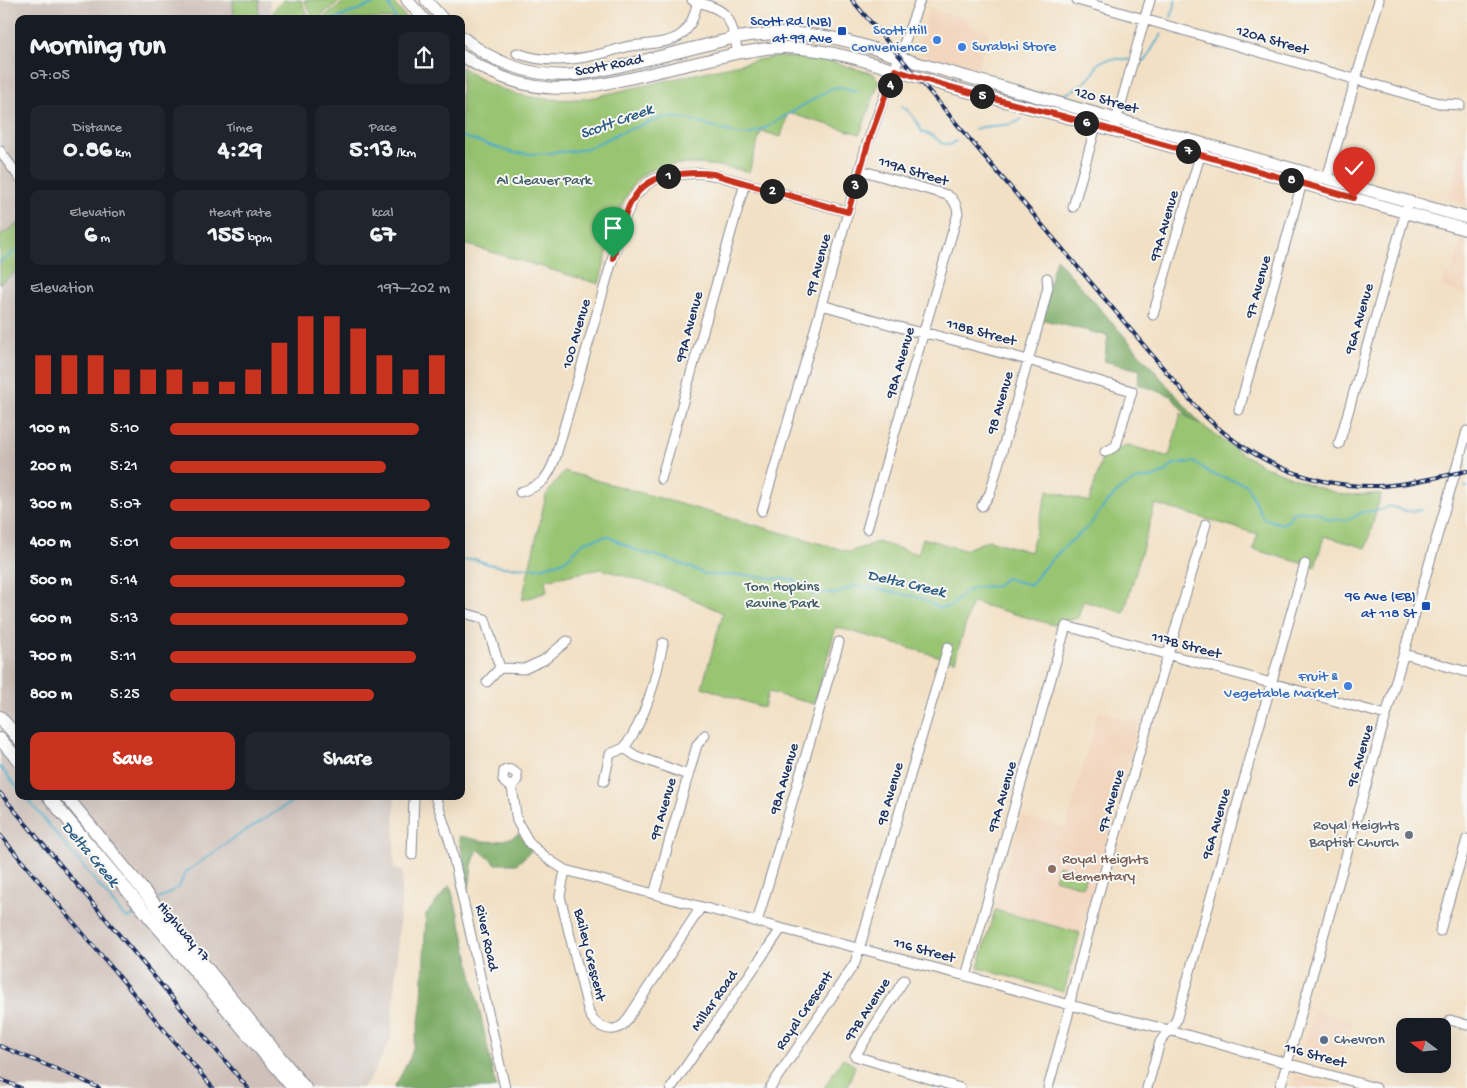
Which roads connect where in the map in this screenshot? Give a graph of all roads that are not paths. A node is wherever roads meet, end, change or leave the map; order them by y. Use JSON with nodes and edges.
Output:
{"nodes":[{"id":1,"x":407,"y":0,"type":"edge"},
{"id":2,"x":426,"y":0,"type":"edge"},
{"id":3,"x":920,"y":0,"type":"edge"},
{"id":4,"x":1077,"y":0,"type":"edge"},
{"id":5,"x":1150,"y":0,"type":"edge"},
{"id":6,"x":1379,"y":0,"type":"edge"},
{"id":7,"x":696,"y":1,"type":"edge"},
{"id":8,"x":420,"y":15,"type":"edge"},
{"id":9,"x":439,"y":15,"type":"edge"},
{"id":10,"x":1144,"y":19,"type":"junction"},
{"id":11,"x":734,"y":38,"type":"junction"},
{"id":12,"x":465,"y":39,"type":"edge"},
{"id":13,"x":517,"y":53,"type":"dead end"},
{"id":14,"x":738,"y":53,"type":"junction"},
{"id":15,"x":465,"y":58,"type":"edge"},
{"id":16,"x":900,"y":58,"type":"junction"},
{"id":17,"x":895,"y":70,"type":"junction"},
{"id":18,"x":1356,"y":80,"type":"junction"},
{"id":19,"x":1460,"y":105,"type":"dead end"},
{"id":20,"x":1115,"y":125,"type":"junction"},
{"id":21,"x":1096,"y":126,"type":"junction"},
{"id":22,"x":1202,"y":149,"type":"junction"},
{"id":23,"x":0,"y":151,"type":"edge"},
{"id":24,"x":860,"y":170,"type":"junction"},
{"id":25,"x":15,"y":172,"type":"edge"},
{"id":26,"x":1304,"y":178,"type":"junction"},
{"id":27,"x":1327,"y":178,"type":"junction"},
{"id":28,"x":745,"y":183,"type":"junction"},
{"id":29,"x":956,"y":204,"type":"joint"},
{"id":30,"x":1073,"y":207,"type":"dead end"},
{"id":31,"x":1406,"y":207,"type":"junction"},
{"id":32,"x":848,"y":212,"type":"junction"},
{"id":33,"x":1467,"y":218,"type":"edge"},
{"id":34,"x":1467,"y":230,"type":"edge"},
{"id":35,"x":1047,"y":278,"type":"dead end"},
{"id":36,"x":822,"y":305,"type":"junction"},
{"id":37,"x":1153,"y":315,"type":"dead end"},
{"id":38,"x":924,"y":333,"type":"junction"},
{"id":39,"x":1028,"y":360,"type":"junction"},
{"id":40,"x":1239,"y":410,"type":"dead end"},
{"id":41,"x":1467,"y":431,"type":"edge"},
{"id":42,"x":1339,"y":444,"type":"dead end"},
{"id":43,"x":1105,"y":452,"type":"dead end"},
{"id":44,"x":661,"y":479,"type":"dead end"},
{"id":45,"x":520,"y":492,"type":"dead end"},
{"id":46,"x":982,"y":506,"type":"dead end"},
{"id":47,"x":762,"y":511,"type":"dead end"},
{"id":48,"x":1206,"y":524,"type":"dead end"},
{"id":49,"x":867,"y":530,"type":"dead end"},
{"id":50,"x":1305,"y":564,"type":"dead end"},
{"id":51,"x":465,"y":613,"type":"edge"},
{"id":52,"x":1066,"y":626,"type":"joint"},
{"id":53,"x":566,"y":641,"type":"dead end"},
{"id":54,"x":839,"y":642,"type":"dead end"},
{"id":55,"x":663,"y":643,"type":"dead end"},
{"id":56,"x":948,"y":647,"type":"dead end"},
{"id":57,"x":1404,"y":654,"type":"junction"},
{"id":58,"x":1168,"y":655,"type":"junction"},
{"id":59,"x":500,"y":668,"type":"junction"},
{"id":60,"x":1467,"y":672,"type":"edge"},
{"id":61,"x":487,"y":682,"type":"dead end"},
{"id":62,"x":1272,"y":683,"type":"junction"},
{"id":63,"x":1386,"y":715,"type":"junction"},
{"id":64,"x":0,"y":717,"type":"edge"},
{"id":65,"x":15,"y":734,"type":"edge"},
{"id":66,"x":705,"y":735,"type":"dead end"},
{"id":67,"x":0,"y":739,"type":"edge"},
{"id":68,"x":624,"y":748,"type":"junction"},
{"id":69,"x":15,"y":756,"type":"edge"},
{"id":70,"x":688,"y":775,"type":"junction"},
{"id":71,"x":604,"y":781,"type":"dead end"},
{"id":72,"x":512,"y":787,"type":"dead end"},
{"id":73,"x":51,"y":800,"type":"edge"},
{"id":74,"x":69,"y":800,"type":"edge"},
{"id":75,"x":414,"y":800,"type":"edge"},
{"id":76,"x":436,"y":800,"type":"edge"},
{"id":77,"x":1467,"y":839,"type":"edge"},
{"id":78,"x":1466,"y":850,"type":"edge"},
{"id":79,"x":412,"y":855,"type":"dead end"},
{"id":80,"x":564,"y":870,"type":"junction"},
{"id":81,"x":654,"y":894,"type":"junction"},
{"id":82,"x":701,"y":907,"type":"junction"},
{"id":83,"x":757,"y":922,"type":"junction"},
{"id":84,"x":781,"y":929,"type":"junction"},
{"id":85,"x":1440,"y":931,"type":"dead end"},
{"id":86,"x":860,"y":949,"type":"junction"},
{"id":87,"x":966,"y":976,"type":"junction"},
{"id":88,"x":904,"y":980,"type":"dead end"},
{"id":89,"x":1070,"y":1005,"type":"junction"},
{"id":90,"x":1451,"y":1020,"type":"edge"},
{"id":91,"x":1467,"y":1025,"type":"edge"},
{"id":92,"x":1169,"y":1030,"type":"junction"},
{"id":93,"x":1288,"y":1063,"type":"junction"},
{"id":94,"x":946,"y":1086,"type":"edge"},
{"id":95,"x":293,"y":1088,"type":"edge"},
{"id":96,"x":305,"y":1088,"type":"edge"},
{"id":97,"x":505,"y":1088,"type":"edge"},
{"id":98,"x":671,"y":1088,"type":"edge"},
{"id":99,"x":770,"y":1088,"type":"edge"},
{"id":100,"x":960,"y":1088,"type":"edge"},
{"id":101,"x":1048,"y":1088,"type":"edge"},
{"id":102,"x":1147,"y":1088,"type":"edge"},
{"id":103,"x":1280,"y":1088,"type":"edge"},
{"id":104,"x":1376,"y":1088,"type":"edge"}],
"edges":[{"from":1,"to":8,"type":"main road"},
{"from":2,"to":9,"type":"main road"},
{"from":3,"to":16,"type":"street","name":"99 Avenue"},
{"from":4,"to":10,"type":"street","name":"120A Street"},
{"from":5,"to":10,"type":"street"},
{"from":6,"to":18,"type":"street"},
{"from":7,"to":11,"type":"street"},
{"from":7,"to":13,"type":"street","name":"Scott Road"},
{"from":10,"to":18,"type":"street","name":"120A Street"},
{"from":10,"to":20,"type":"street"},
{"from":11,"to":12,"type":"main road","name":"Scott Road"},
{"from":11,"to":14,"type":"street"},
{"from":11,"to":16,"type":"main road","name":"120 Street"},
{"from":14,"to":15,"type":"main road","name":"Scott Road"},
{"from":14,"to":17,"type":"main road","name":"120 Street"},
{"from":16,"to":17,"type":"street","name":"99 Avenue"},
{"from":16,"to":20,"type":"main road","name":"120 Street"},
{"from":17,"to":21,"type":"main road","name":"120 Street"},
{"from":17,"to":24,"type":"street","name":"99 Avenue"},
{"from":18,"to":19,"type":"street","name":"120A Street"},
{"from":18,"to":27,"type":"street"},
{"from":20,"to":21,"type":"main road","name":"120 Street"},
{"from":20,"to":22,"type":"main road","name":"120 Street"},
{"from":21,"to":30,"type":"street"},
{"from":22,"to":26,"type":"main road","name":"120 Street"},
{"from":22,"to":37,"type":"street","name":"97A Avenue"},
{"from":23,"to":25,"type":"street"},
{"from":24,"to":29,"type":"street","name":"119A Street"},
{"from":24,"to":32,"type":"street","name":"99 Avenue"},
{"from":26,"to":27,"type":"main road","name":"120 Street"},
{"from":26,"to":31,"type":"main road","name":"120 Street"},
{"from":26,"to":40,"type":"street","name":"97 Avenue"},
{"from":27,"to":31,"type":"main road","name":"120 Street"},
{"from":28,"to":32,"type":"street"},
{"from":28,"to":44,"type":"street","name":"99A Avenue"},
{"from":28,"to":45,"type":"street","name":"100 Avenue"},
{"from":29,"to":38,"type":"street","name":"98A Avenue"},
{"from":31,"to":33,"type":"main road","name":"120 Street"},
{"from":31,"to":34,"type":"main road","name":"120 Street"},
{"from":31,"to":42,"type":"street","name":"96A Avenue"},
{"from":32,"to":36,"type":"street","name":"99 Avenue"},
{"from":35,"to":39,"type":"street","name":"98 Avenue"},
{"from":36,"to":38,"type":"street","name":"118B Street"},
{"from":36,"to":47,"type":"street","name":"99 Avenue"},
{"from":38,"to":39,"type":"street","name":"118B Street"},
{"from":38,"to":49,"type":"street","name":"98A Avenue"},
{"from":39,"to":43,"type":"street","name":"118B Street"},
{"from":39,"to":46,"type":"street","name":"98 Avenue"},
{"from":41,"to":57,"type":"street","name":"96 Avenue"},
{"from":48,"to":58,"type":"street","name":"97 Avenue"},
{"from":50,"to":62,"type":"street","name":"96A Avenue"},
{"from":51,"to":59,"type":"street"},
{"from":52,"to":58,"type":"street","name":"117B Street"},
{"from":52,"to":87,"type":"street","name":"97A Avenue"},
{"from":53,"to":59,"type":"street"},
{"from":54,"to":83,"type":"street","name":"98A Avenue"},
{"from":55,"to":68,"type":"street"},
{"from":56,"to":86,"type":"street","name":"98 Avenue"},
{"from":57,"to":60,"type":"street"},
{"from":57,"to":63,"type":"street","name":"96 Avenue"},
{"from":58,"to":62,"type":"street","name":"117B Street"},
{"from":58,"to":89,"type":"street","name":"97 Avenue"},
{"from":59,"to":61,"type":"street"},
{"from":62,"to":63,"type":"street","name":"117B Street"},
{"from":62,"to":92,"type":"street","name":"96A Avenue"},
{"from":63,"to":93,"type":"street","name":"96 Avenue"},
{"from":64,"to":65,"type":"highway"},
{"from":66,"to":70,"type":"street","name":"99 Avenue"},
{"from":67,"to":69,"type":"highway"},
{"from":68,"to":70,"type":"street"},
{"from":68,"to":71,"type":"street"},
{"from":70,"to":81,"type":"street","name":"99 Avenue"},
{"from":72,"to":80,"type":"street","name":"116 Street"},
{"from":73,"to":95,"type":"highway","name":"Highway 17"},
{"from":74,"to":96,"type":"highway","name":"Highway 17"},
{"from":75,"to":79,"type":"street"},
{"from":76,"to":97,"type":"street","name":"River Road"},
{"from":77,"to":78,"type":"street"},
{"from":78,"to":85,"type":"street"},
{"from":80,"to":81,"type":"street","name":"116 Street"},
{"from":80,"to":82,"type":"street","name":"Bailey Crescent"},
{"from":81,"to":82,"type":"street","name":"116 Street"},
{"from":82,"to":83,"type":"street","name":"116 Street"},
{"from":83,"to":84,"type":"street","name":"116 Street"},
{"from":84,"to":86,"type":"street","name":"116 Street"},
{"from":84,"to":98,"type":"street","name":"Millar Road"},
{"from":86,"to":87,"type":"street","name":"116 Street"},
{"from":86,"to":99,"type":"street","name":"Royal Crescent"},
{"from":87,"to":89,"type":"street","name":"116 Street"},
{"from":88,"to":94,"type":"street","name":"97B Avenue"},
{"from":89,"to":92,"type":"street","name":"116 Street"},
{"from":89,"to":101,"type":"street","name":"97 Avenue"},
{"from":90,"to":91,"type":"street"},
{"from":92,"to":93,"type":"street","name":"116 Street"},
{"from":92,"to":102,"type":"street","name":"96A Avenue"},
{"from":93,"to":103,"type":"street","name":"96 Avenue"},
{"from":93,"to":104,"type":"street","name":"116 Street"},
{"from":94,"to":100,"type":"street"}]}
